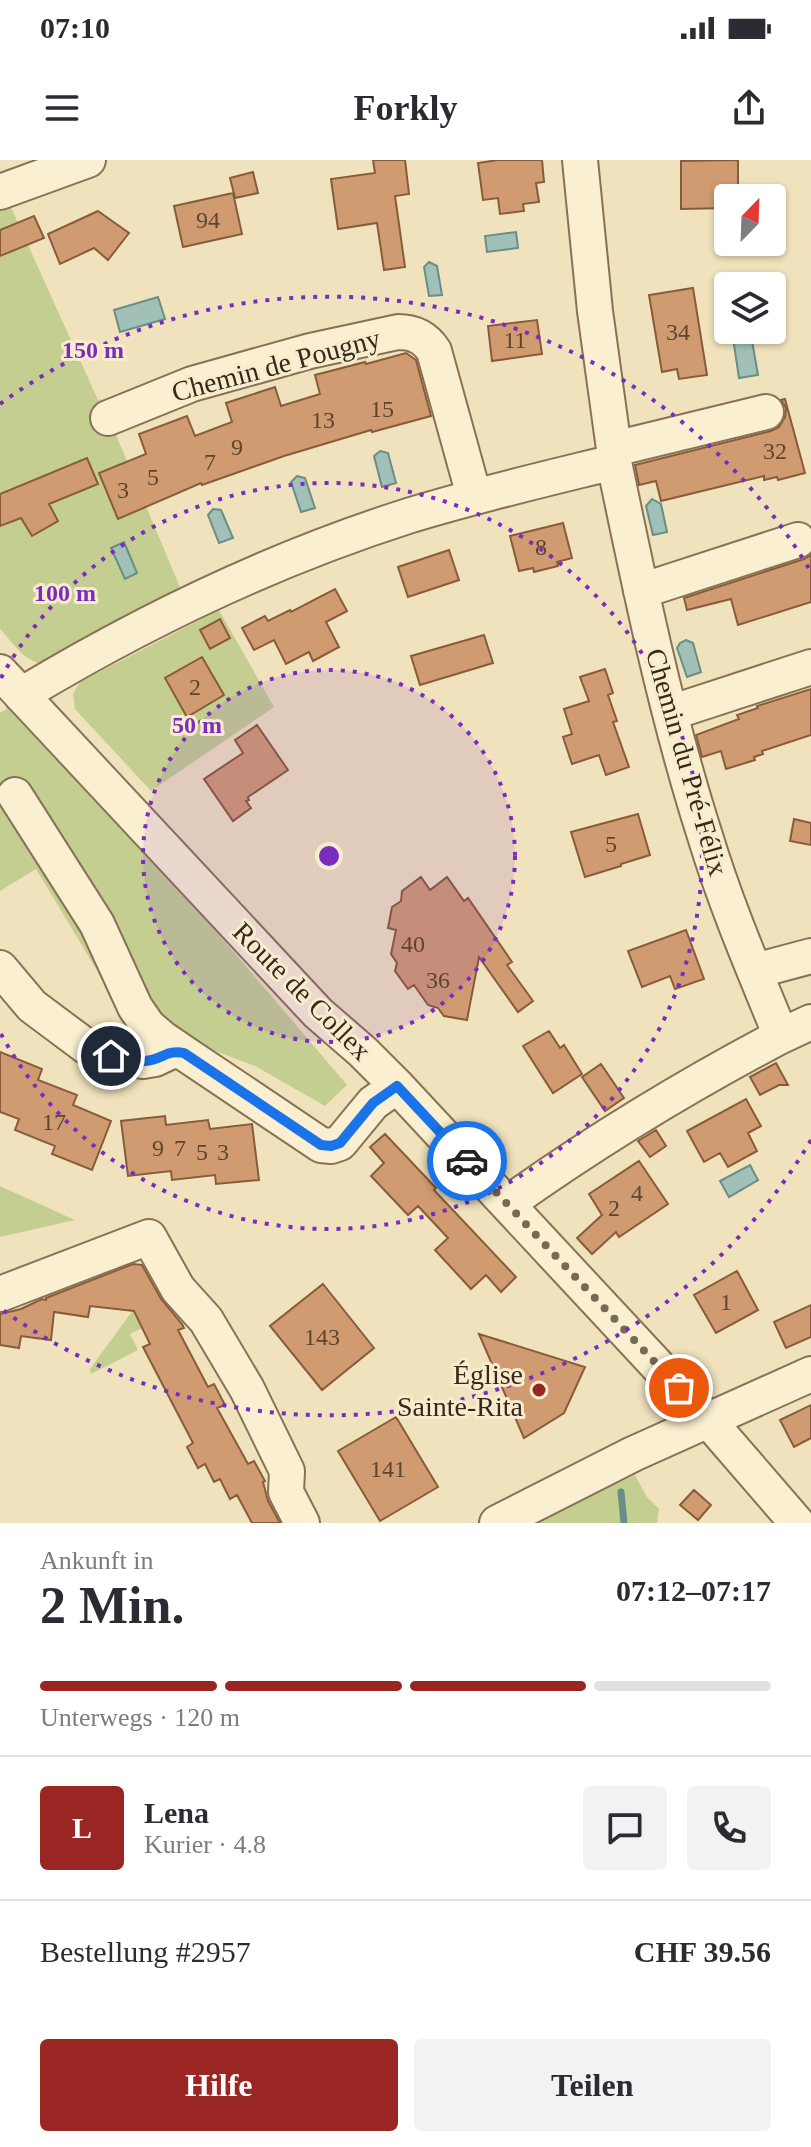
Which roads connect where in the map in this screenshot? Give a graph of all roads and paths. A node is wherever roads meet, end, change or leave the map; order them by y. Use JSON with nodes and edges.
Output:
{"nodes":[{"id":1,"x":88,"y":160,"type":"edge"},
{"id":2,"x":580,"y":160,"type":"edge"},
{"id":3,"x":0,"y":192,"type":"edge"},
{"id":4,"x":766,"y":412,"type":"dead end"},
{"id":5,"x":108,"y":418,"type":"dead end"},
{"id":6,"x":614,"y":456,"type":"junction"},
{"id":7,"x":474,"y":496,"type":"junction"},
{"id":8,"x":798,"y":540,"type":"dead end"},
{"id":9,"x":641,"y":591,"type":"junction"},
{"id":10,"x":811,"y":667,"type":"edge"},
{"id":11,"x":11,"y":684,"type":"edge"},
{"id":12,"x":670,"y":713,"type":"junction"},
{"id":13,"x":15,"y":795,"type":"dead end"},
{"id":14,"x":811,"y":956,"type":"edge"},
{"id":15,"x":0,"y":968,"type":"edge"},
{"id":16,"x":755,"y":971,"type":"junction"},
{"id":17,"x":796,"y":1029,"type":"edge"},
{"id":18,"x":184,"y":1053,"type":"junction"},
{"id":19,"x":397,"y":1086,"type":"junction"},
{"id":20,"x":507,"y":1204,"type":"junction"},
{"id":21,"x":0,"y":1294,"type":"edge"},
{"id":22,"x":811,"y":1374,"type":"edge"},
{"id":23,"x":708,"y":1420,"type":"junction"},
{"id":24,"x":302,"y":1523,"type":"edge"},
{"id":25,"x":497,"y":1523,"type":"edge"},
{"id":26,"x":797,"y":1523,"type":"edge"}],
"edges":[{"from":1,"to":3,"type":"street"},
{"from":2,"to":6,"type":"street","name":"Chemin du Pré-Félix"},
{"from":4,"to":6,"type":"street"},
{"from":5,"to":7,"type":"street","name":"Chemin de Pougny"},
{"from":6,"to":7,"type":"street"},
{"from":6,"to":9,"type":"street","name":"Chemin du Pré-Félix"},
{"from":7,"to":11,"type":"street"},
{"from":8,"to":9,"type":"street"},
{"from":9,"to":12,"type":"street","name":"Chemin du Pré-Félix"},
{"from":10,"to":12,"type":"street"},
{"from":11,"to":19,"type":"street","name":"Route de Collex"},
{"from":12,"to":16,"type":"street","name":"Chemin du Pré-Félix"},
{"from":13,"to":18,"type":"street"},
{"from":14,"to":16,"type":"street"},
{"from":15,"to":18,"type":"street"},
{"from":16,"to":17,"type":"street","name":"Chemin du Pré-Félix"},
{"from":17,"to":20,"type":"street","name":"Chemin du Pré-Félix"},
{"from":18,"to":19,"type":"street"},
{"from":19,"to":20,"type":"street","name":"Route de Collex"},
{"from":20,"to":23,"type":"street","name":"Route de Collex"},
{"from":21,"to":24,"type":"street"},
{"from":22,"to":23,"type":"street"},
{"from":23,"to":25,"type":"street"},
{"from":23,"to":26,"type":"street","name":"Route de Collex"}]}
